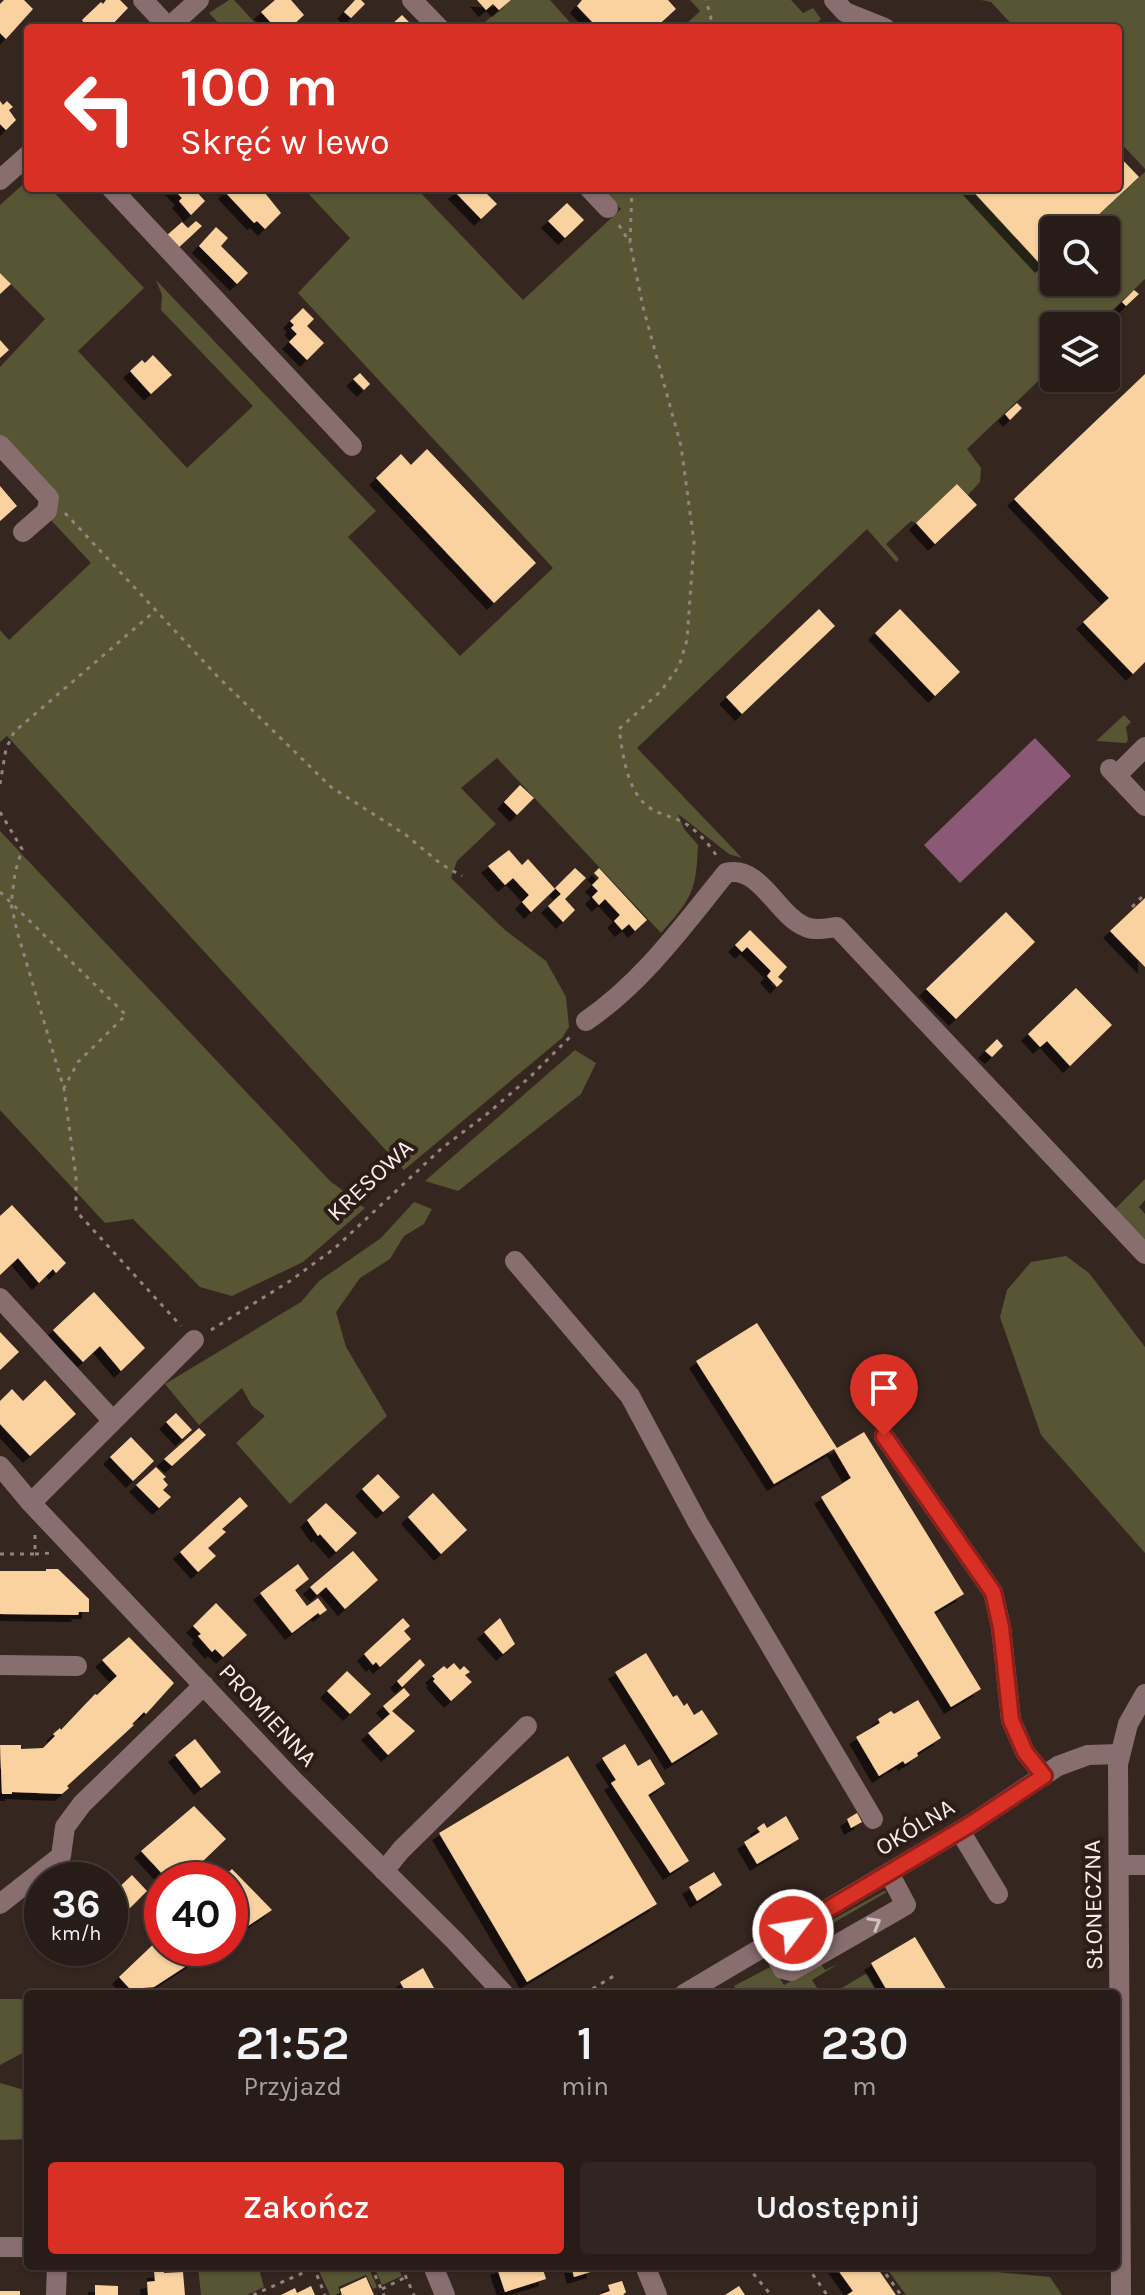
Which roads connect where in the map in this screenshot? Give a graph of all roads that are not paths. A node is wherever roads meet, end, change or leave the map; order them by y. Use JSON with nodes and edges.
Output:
{"nodes":[{"id":1,"x":143,"y":0,"type":"edge"},
{"id":2,"x":199,"y":0,"type":"edge"},
{"id":3,"x":412,"y":0,"type":"edge"},
{"id":4,"x":834,"y":0,"type":"edge"},
{"id":5,"x":164,"y":24,"type":"edge"},
{"id":6,"x":172,"y":24,"type":"edge"},
{"id":7,"x":435,"y":24,"type":"edge"},
{"id":8,"x":875,"y":24,"type":"edge"},
{"id":9,"x":24,"y":159,"type":"edge"},
{"id":10,"x":0,"y":180,"type":"edge"},
{"id":11,"x":115,"y":192,"type":"edge"},
{"id":12,"x":593,"y":192,"type":"edge"},
{"id":13,"x":608,"y":208,"type":"dead end"},
{"id":14,"x":0,"y":445,"type":"edge"},
{"id":15,"x":352,"y":446,"type":"dead end"},
{"id":16,"x":23,"y":532,"type":"dead end"},
{"id":17,"x":1145,"y":747,"type":"edge"},
{"id":18,"x":1145,"y":806,"type":"edge"},
{"id":19,"x":586,"y":1021,"type":"road end"},
{"id":20,"x":1145,"y":1254,"type":"edge"},
{"id":21,"x":515,"y":1261,"type":"dead end"},
{"id":22,"x":0,"y":1298,"type":"edge"},
{"id":23,"x":194,"y":1340,"type":"road end"},
{"id":24,"x":113,"y":1421,"type":"junction"},
{"id":25,"x":884,"y":1436,"type":"dead end"},
{"id":26,"x":0,"y":1466,"type":"edge"},
{"id":27,"x":31,"y":1503,"type":"junction"},
{"id":28,"x":0,"y":1665,"type":"edge"},
{"id":29,"x":77,"y":1666,"type":"dead end"},
{"id":30,"x":204,"y":1685,"type":"junction"},
{"id":31,"x":1145,"y":1694,"type":"edge"},
{"id":32,"x":527,"y":1726,"type":"dead end"},
{"id":33,"x":1119,"y":1754,"type":"junction"},
{"id":34,"x":1044,"y":1776,"type":"junction"},
{"id":35,"x":873,"y":1819,"type":"dead end"},
{"id":36,"x":960,"y":1831,"type":"junction"},
{"id":37,"x":1119,"y":1865,"type":"junction"},
{"id":38,"x":1145,"y":1865,"type":"edge"},
{"id":39,"x":384,"y":1871,"type":"junction"},
{"id":40,"x":889,"y":1873,"type":"junction"},
{"id":41,"x":998,"y":1894,"type":"dead end"},
{"id":42,"x":0,"y":1904,"type":"edge"},
{"id":43,"x":769,"y":1944,"type":"junction"},
{"id":44,"x":500,"y":1990,"type":"edge"},
{"id":45,"x":691,"y":1990,"type":"edge"},
{"id":46,"x":1120,"y":1990,"type":"edge"},
{"id":47,"x":1120,"y":2080,"type":"edge"},
{"id":48,"x":0,"y":2247,"type":"edge"},
{"id":49,"x":24,"y":2247,"type":"edge"},
{"id":50,"x":57,"y":2270,"type":"edge"},
{"id":51,"x":435,"y":2270,"type":"edge"},
{"id":52,"x":647,"y":2270,"type":"edge"},
{"id":53,"x":56,"y":2295,"type":"edge"},
{"id":54,"x":445,"y":2295,"type":"edge"},
{"id":55,"x":657,"y":2295,"type":"edge"},
{"id":56,"x":1121,"y":2295,"type":"edge"}],
"edges":[{"from":1,"to":5,"type":"street"},
{"from":2,"to":6,"type":"street"},
{"from":3,"to":7,"type":"street"},
{"from":4,"to":8,"type":"street"},
{"from":9,"to":10,"type":"street"},
{"from":11,"to":15,"type":"street"},
{"from":12,"to":13,"type":"street"},
{"from":14,"to":16,"type":"street"},
{"from":17,"to":18,"type":"street"},
{"from":19,"to":20,"type":"street"},
{"from":21,"to":35,"type":"street"},
{"from":22,"to":24,"type":"street"},
{"from":23,"to":24,"type":"street"},
{"from":24,"to":27,"type":"street"},
{"from":25,"to":34,"type":"street"},
{"from":26,"to":27,"type":"street","name":"PROMIENNA"},
{"from":27,"to":30,"type":"street","name":"PROMIENNA"},
{"from":28,"to":29,"type":"street"},
{"from":30,"to":39,"type":"street","name":"PROMIENNA"},
{"from":30,"to":42,"type":"street"},
{"from":31,"to":33,"type":"street"},
{"from":32,"to":39,"type":"street"},
{"from":33,"to":34,"type":"street","name":"OKÓLNA"},
{"from":33,"to":37,"type":"street","name":"SŁONECZNA"},
{"from":34,"to":36,"type":"street","name":"OKÓLNA"},
{"from":36,"to":40,"type":"street","name":"OKÓLNA"},
{"from":36,"to":41,"type":"street"},
{"from":37,"to":38,"type":"street"},
{"from":37,"to":46,"type":"street","name":"SŁONECZNA"},
{"from":39,"to":44,"type":"street","name":"PROMIENNA"},
{"from":40,"to":43,"type":"street","name":"OKÓLNA"},
{"from":43,"to":40,"type":"street","one_way":true},
{"from":43,"to":45,"type":"street","name":"OKÓLNA"},
{"from":47,"to":56,"type":"street","name":"SŁONECZNA"},
{"from":48,"to":49,"type":"street"},
{"from":50,"to":53,"type":"street"},
{"from":51,"to":54,"type":"street"},
{"from":52,"to":55,"type":"street"}]}
